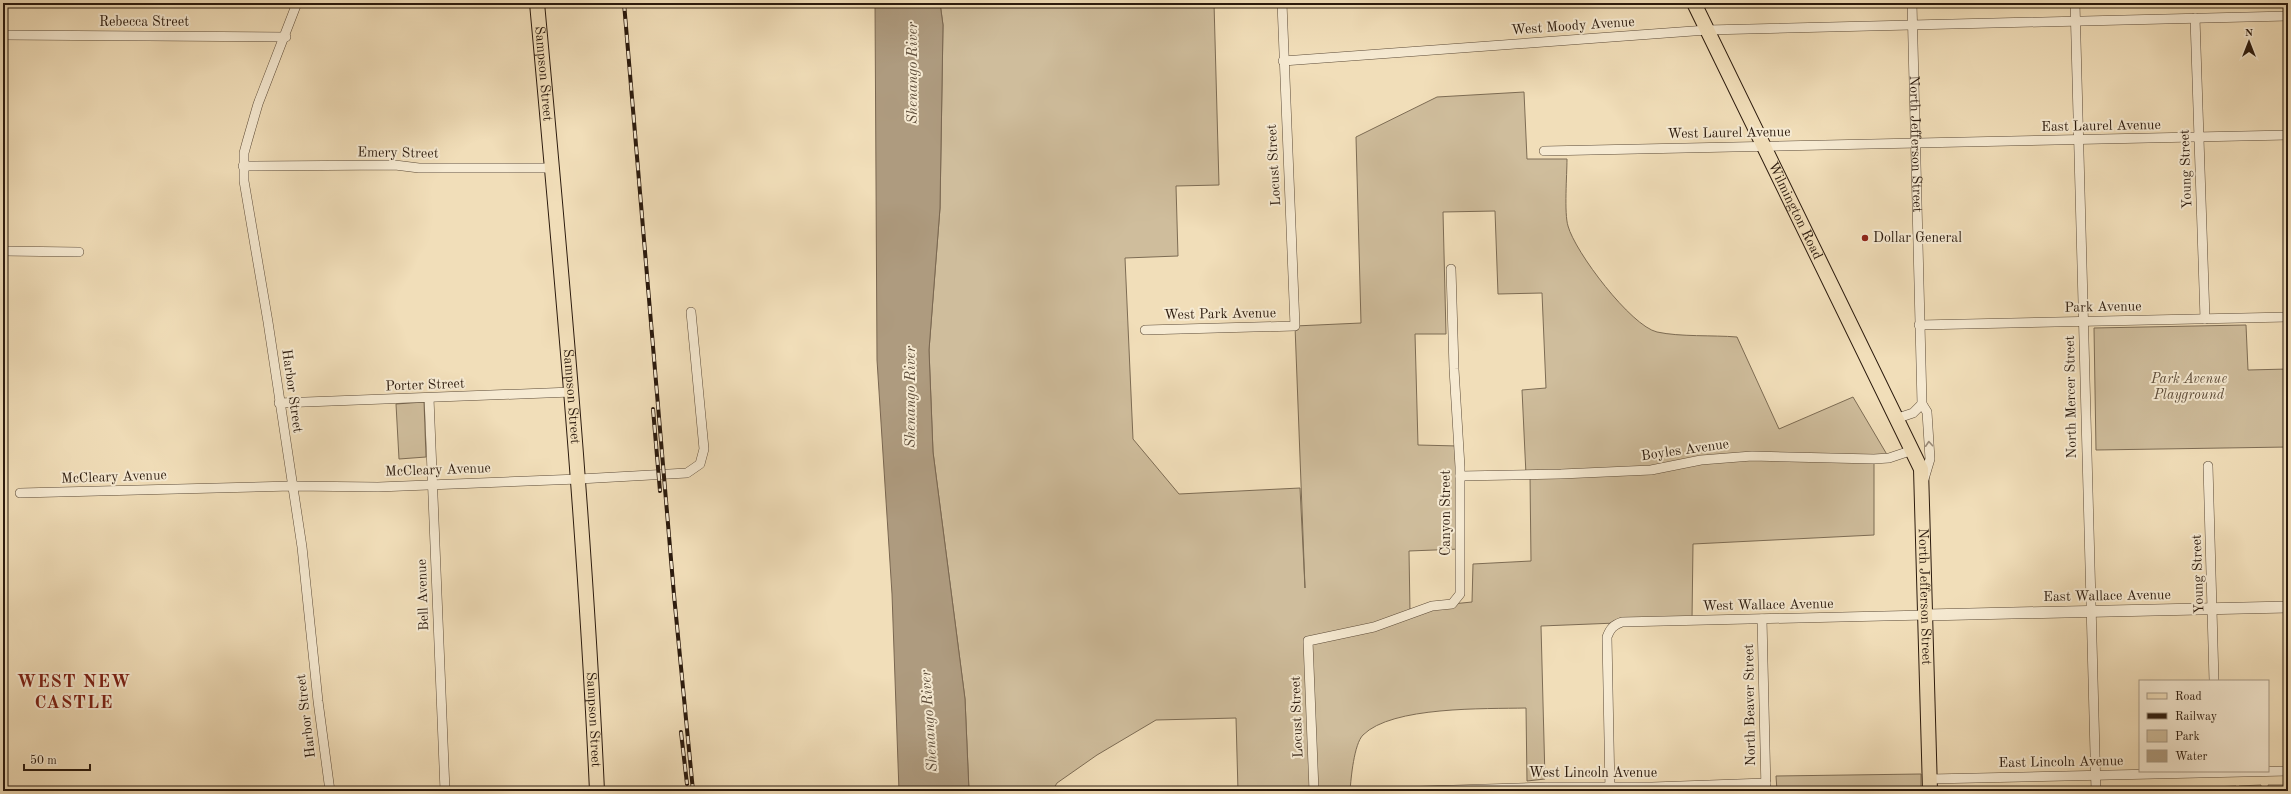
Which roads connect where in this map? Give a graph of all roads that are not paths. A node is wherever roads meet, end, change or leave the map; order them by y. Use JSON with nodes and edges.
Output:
{"nodes":[{"id":1,"x":297,"y":3,"type":"edge"},
{"id":2,"x":537,"y":3,"type":"edge"},
{"id":3,"x":1282,"y":3,"type":"edge"},
{"id":4,"x":1694,"y":3,"type":"edge"},
{"id":5,"x":1912,"y":3,"type":"edge"},
{"id":6,"x":2074,"y":3,"type":"edge"},
{"id":7,"x":2288,"y":16,"type":"edge"},
{"id":8,"x":2195,"y":18,"type":"junction"},
{"id":9,"x":2075,"y":21,"type":"junction"},
{"id":10,"x":1912,"y":24,"type":"junction"},
{"id":11,"x":1707,"y":30,"type":"junction"},
{"id":12,"x":3,"y":35,"type":"edge"},
{"id":13,"x":286,"y":37,"type":"junction"},
{"id":14,"x":1283,"y":61,"type":"junction"},
{"id":15,"x":2288,"y":134,"type":"edge"},
{"id":16,"x":2199,"y":138,"type":"junction"},
{"id":17,"x":2078,"y":140,"type":"junction"},
{"id":18,"x":1915,"y":143,"type":"junction"},
{"id":19,"x":1764,"y":146,"type":"junction"},
{"id":20,"x":1544,"y":151,"type":"dead end"},
{"id":21,"x":243,"y":166,"type":"junction"},
{"id":22,"x":552,"y":168,"type":"junction"},
{"id":23,"x":3,"y":251,"type":"edge"},
{"id":24,"x":79,"y":252,"type":"dead end"},
{"id":25,"x":1451,"y":269,"type":"dead end"},
{"id":26,"x":691,"y":312,"type":"dead end"},
{"id":27,"x":2288,"y":317,"type":"edge"},
{"id":28,"x":2205,"y":319,"type":"junction"},
{"id":29,"x":2083,"y":322,"type":"junction"},
{"id":30,"x":1919,"y":325,"type":"junction"},
{"id":31,"x":1295,"y":326,"type":"joint"},
{"id":32,"x":1145,"y":330,"type":"dead end"},
{"id":33,"x":572,"y":392,"type":"junction"},
{"id":34,"x":430,"y":398,"type":"junction"},
{"id":35,"x":279,"y":403,"type":"junction"},
{"id":36,"x":1922,"y":404,"type":"junction"},
{"id":37,"x":1898,"y":418,"type":"junction"},
{"id":38,"x":1913,"y":450,"type":"junction"},
{"id":39,"x":2208,"y":466,"type":"dead end"},
{"id":40,"x":1460,"y":476,"type":"junction"},
{"id":41,"x":579,"y":479,"type":"junction"},
{"id":42,"x":1923,"y":482,"type":"junction"},
{"id":43,"x":434,"y":485,"type":"junction"},
{"id":44,"x":292,"y":486,"type":"junction"},
{"id":45,"x":20,"y":493,"type":"dead end"},
{"id":46,"x":2288,"y":607,"type":"edge"},
{"id":47,"x":2214,"y":609,"type":"junction"},
{"id":48,"x":2090,"y":612,"type":"junction"},
{"id":49,"x":1926,"y":615,"type":"junction"},
{"id":50,"x":1762,"y":619,"type":"junction"},
{"id":51,"x":1308,"y":641,"type":"joint"},
{"id":52,"x":2214,"y":680,"type":"edge"},
{"id":53,"x":2269,"y":771,"type":"edge"},
{"id":54,"x":2288,"y":771,"type":"edge"},
{"id":55,"x":2218,"y":772,"type":"edge"},
{"id":56,"x":2096,"y":775,"type":"junction"},
{"id":57,"x":1930,"y":785,"type":"edge"},
{"id":58,"x":1766,"y":787,"type":"edge"},
{"id":59,"x":1610,"y":789,"type":"edge"},
{"id":60,"x":330,"y":791,"type":"edge"},
{"id":61,"x":445,"y":791,"type":"edge"},
{"id":62,"x":597,"y":791,"type":"edge"},
{"id":63,"x":1314,"y":791,"type":"edge"},
{"id":64,"x":1421,"y":791,"type":"edge"},
{"id":65,"x":2096,"y":791,"type":"edge"}],
"edges":[{"from":1,"to":13,"type":"street","name":"Harbor Street"},
{"from":2,"to":22,"type":"main road","name":"Sampson Street"},
{"from":3,"to":14,"type":"street","name":"Locust Street"},
{"from":4,"to":11,"type":"main road","name":"Wilmington Road"},
{"from":5,"to":10,"type":"street","name":"North Jefferson Street"},
{"from":6,"to":9,"type":"street","name":"North Mercer Street"},
{"from":7,"to":8,"type":"street","name":"West Moody Avenue"},
{"from":8,"to":9,"type":"street","name":"West Moody Avenue"},
{"from":8,"to":16,"type":"street","name":"Young Street"},
{"from":9,"to":10,"type":"street","name":"West Moody Avenue"},
{"from":9,"to":17,"type":"street","name":"North Mercer Street"},
{"from":10,"to":11,"type":"street","name":"West Moody Avenue"},
{"from":10,"to":18,"type":"street","name":"North Jefferson Street"},
{"from":11,"to":14,"type":"street","name":"West Moody Avenue"},
{"from":11,"to":19,"type":"main road","name":"Wilmington Road"},
{"from":12,"to":13,"type":"street","name":"Rebecca Street"},
{"from":13,"to":21,"type":"street","name":"Harbor Street"},
{"from":14,"to":31,"type":"street","name":"Locust Street"},
{"from":15,"to":16,"type":"street","name":"East Laurel Avenue"},
{"from":16,"to":17,"type":"street","name":"East Laurel Avenue"},
{"from":16,"to":28,"type":"street","name":"Young Street"},
{"from":17,"to":18,"type":"street","name":"East Laurel Avenue"},
{"from":17,"to":29,"type":"street","name":"North Mercer Street"},
{"from":18,"to":19,"type":"street","name":"West Laurel Avenue"},
{"from":18,"to":30,"type":"street","name":"North Jefferson Street"},
{"from":19,"to":20,"type":"street","name":"West Laurel Avenue"},
{"from":19,"to":37,"type":"main road","name":"Wilmington Road"},
{"from":21,"to":22,"type":"street","name":"Emery Street"},
{"from":21,"to":35,"type":"street","name":"Harbor Street"},
{"from":22,"to":33,"type":"main road","name":"Sampson Street"},
{"from":23,"to":24,"type":"street"},
{"from":25,"to":40,"type":"street","name":"Canyon Street"},
{"from":26,"to":41,"type":"street","name":"McCleary Avenue"},
{"from":27,"to":28,"type":"street","name":"Park Avenue"},
{"from":28,"to":29,"type":"street","name":"Park Avenue"},
{"from":29,"to":30,"type":"street","name":"Park Avenue"},
{"from":29,"to":48,"type":"street","name":"North Mercer Street"},
{"from":30,"to":36,"type":"street","name":"North Jefferson Street"},
{"from":31,"to":32,"type":"street","name":"West Park Avenue"},
{"from":33,"to":34,"type":"street","name":"Porter Street"},
{"from":33,"to":41,"type":"main road","name":"Sampson Street"},
{"from":34,"to":35,"type":"street","name":"Porter Street"},
{"from":34,"to":43,"type":"street","name":"Bell Avenue"},
{"from":35,"to":44,"type":"street","name":"Harbor Street"},
{"from":36,"to":37,"type":"street"},
{"from":42,"to":36,"type":"street","name":"North Jefferson Street","one_way":true},
{"from":37,"to":38,"type":"main road","name":"Wilmington Road"},
{"from":38,"to":40,"type":"street","name":"Boyles Avenue"},
{"from":38,"to":42,"type":"main road","name":"Wilmington Road"},
{"from":39,"to":47,"type":"street","name":"Young Street"},
{"from":40,"to":51,"type":"street","name":"Canyon Street"},
{"from":41,"to":43,"type":"street","name":"McCleary Avenue"},
{"from":41,"to":62,"type":"main road","name":"Sampson Street"},
{"from":42,"to":49,"type":"main road","name":"North Jefferson Street"},
{"from":43,"to":44,"type":"street","name":"McCleary Avenue"},
{"from":43,"to":61,"type":"street","name":"Bell Avenue"},
{"from":44,"to":45,"type":"street","name":"McCleary Avenue"},
{"from":44,"to":60,"type":"street","name":"Harbor Street"},
{"from":46,"to":47,"type":"street","name":"East Wallace Avenue"},
{"from":47,"to":48,"type":"street","name":"East Wallace Avenue"},
{"from":47,"to":52,"type":"street","name":"Young Street"},
{"from":48,"to":49,"type":"street","name":"East Wallace Avenue"},
{"from":48,"to":56,"type":"street","name":"North Mercer Street"},
{"from":49,"to":50,"type":"street","name":"West Wallace Avenue"},
{"from":49,"to":57,"type":"main road","name":"North Jefferson Street"},
{"from":50,"to":58,"type":"street","name":"North Beaver Street"},
{"from":50,"to":59,"type":"street","name":"West Wallace Avenue"},
{"from":51,"to":63,"type":"street","name":"Locust Street"},
{"from":53,"to":54,"type":"street","name":"East Lincoln Avenue"},
{"from":55,"to":56,"type":"street","name":"East Lincoln Avenue"},
{"from":56,"to":57,"type":"street","name":"East Lincoln Avenue"},
{"from":56,"to":65,"type":"street","name":"North Mercer Street"},
{"from":58,"to":59,"type":"street","name":"West Lincoln Avenue"},
{"from":59,"to":64,"type":"street","name":"West Lincoln Avenue"}]}
